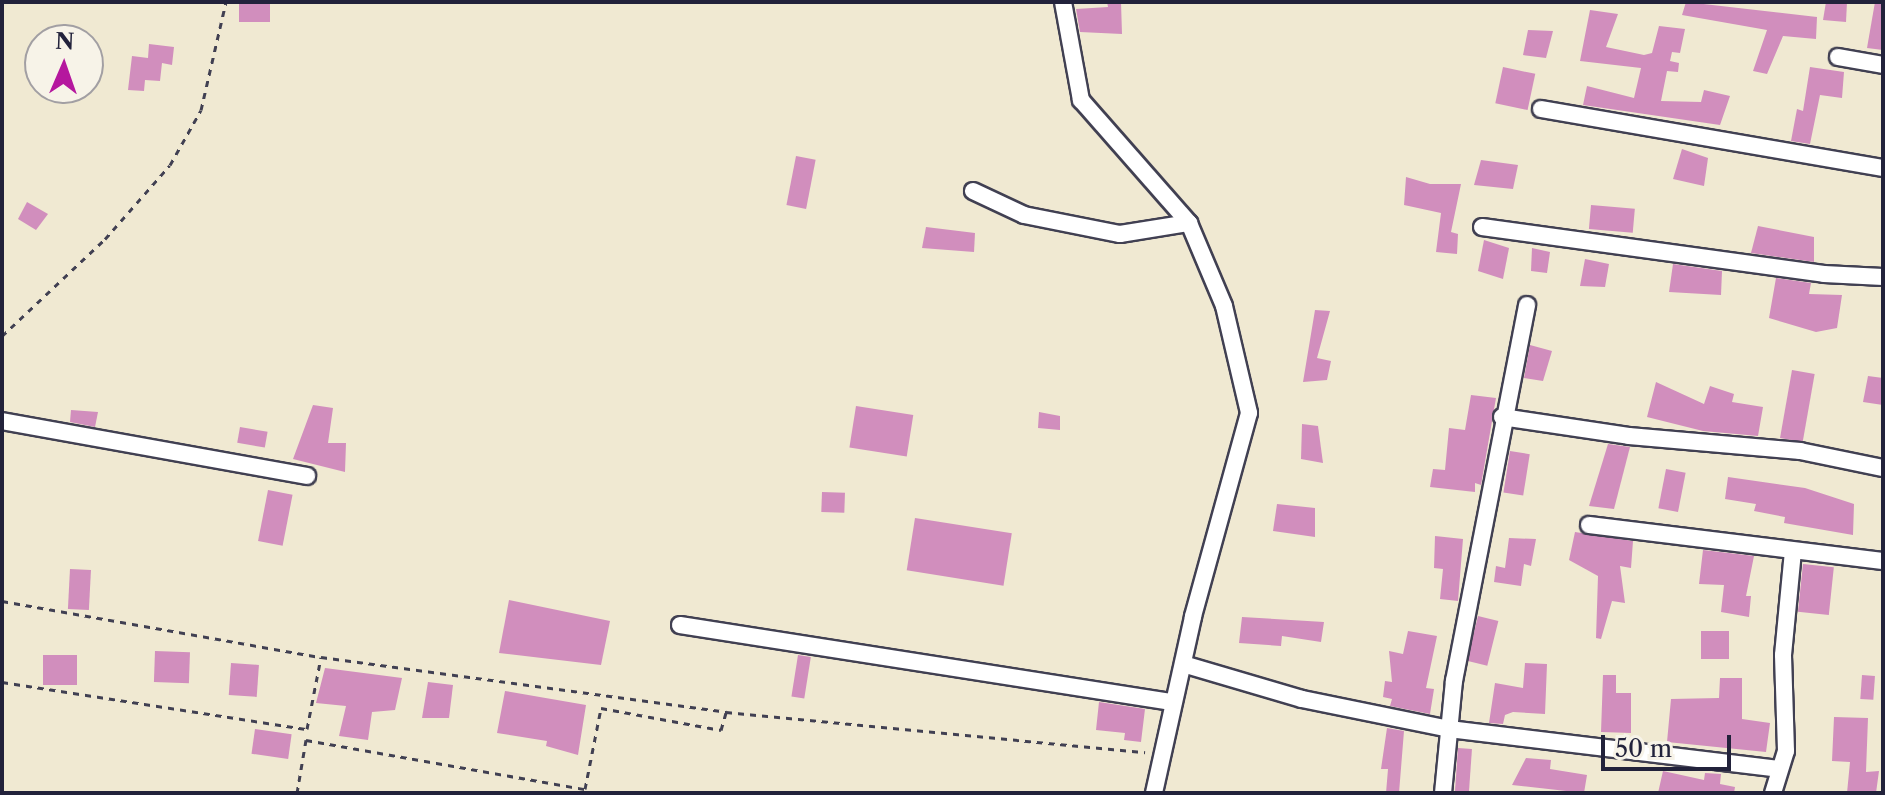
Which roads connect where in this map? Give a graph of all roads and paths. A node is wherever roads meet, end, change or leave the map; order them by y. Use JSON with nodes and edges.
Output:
{"nodes":[{"id":1,"x":226,"y":2,"type":"edge"},
{"id":2,"x":1063,"y":2,"type":"edge"},
{"id":3,"x":1838,"y":57,"type":"dead end"},
{"id":4,"x":1883,"y":65,"type":"edge"},
{"id":5,"x":1541,"y":109,"type":"dead end"},
{"id":6,"x":1883,"y":168,"type":"edge"},
{"id":7,"x":973,"y":191,"type":"dead end"},
{"id":8,"x":1189,"y":223,"type":"junction"},
{"id":9,"x":1482,"y":227,"type":"dead end"},
{"id":10,"x":1883,"y":277,"type":"edge"},
{"id":11,"x":1527,"y":305,"type":"dead end"},
{"id":12,"x":2,"y":336,"type":"edge"},
{"id":13,"x":1502,"y":417,"type":"junction"},
{"id":14,"x":2,"y":421,"type":"edge"},
{"id":15,"x":1883,"y":468,"type":"edge"},
{"id":16,"x":307,"y":476,"type":"dead end"},
{"id":17,"x":1589,"y":525,"type":"dead end"},
{"id":18,"x":1793,"y":552,"type":"junction"},
{"id":19,"x":1883,"y":561,"type":"edge"},
{"id":20,"x":2,"y":601,"type":"edge"},
{"id":21,"x":680,"y":625,"type":"dead end"},
{"id":22,"x":321,"y":657,"type":"junction"},
{"id":23,"x":1183,"y":664,"type":"junction"},
{"id":24,"x":2,"y":682,"type":"edge"},
{"id":25,"x":1172,"y":702,"type":"junction"},
{"id":26,"x":726,"y":712,"type":"junction"},
{"id":27,"x":307,"y":729,"type":"junction"},
{"id":28,"x":1449,"y":729,"type":"junction"},
{"id":29,"x":306,"y":740,"type":"junction"},
{"id":30,"x":1161,"y":753,"type":"junction"},
{"id":31,"x":1778,"y":784,"type":"edge"},
{"id":32,"x":585,"y":791,"type":"edge"},
{"id":33,"x":297,"y":793,"type":"edge"},
{"id":34,"x":1154,"y":793,"type":"edge"},
{"id":35,"x":1443,"y":793,"type":"edge"}],
"edges":[{"from":1,"to":12,"type":"path"},
{"from":2,"to":8,"type":"street"},
{"from":3,"to":4,"type":"street"},
{"from":5,"to":6,"type":"street"},
{"from":7,"to":8,"type":"street"},
{"from":8,"to":23,"type":"street"},
{"from":9,"to":10,"type":"street"},
{"from":11,"to":13,"type":"street"},
{"from":13,"to":15,"type":"street"},
{"from":13,"to":28,"type":"street"},
{"from":14,"to":16,"type":"street"},
{"from":17,"to":18,"type":"street"},
{"from":18,"to":19,"type":"street"},
{"from":18,"to":31,"type":"street"},
{"from":20,"to":22,"type":"path"},
{"from":21,"to":25,"type":"street"},
{"from":22,"to":26,"type":"path"},
{"from":22,"to":27,"type":"path"},
{"from":23,"to":25,"type":"street"},
{"from":23,"to":28,"type":"street"},
{"from":24,"to":27,"type":"path"},
{"from":25,"to":30,"type":"street"},
{"from":26,"to":30,"type":"path"},
{"from":26,"to":32,"type":"path"},
{"from":27,"to":29,"type":"path"},
{"from":28,"to":31,"type":"street"},
{"from":28,"to":35,"type":"street"},
{"from":29,"to":32,"type":"path"},
{"from":29,"to":33,"type":"path"},
{"from":30,"to":34,"type":"street"}]}
